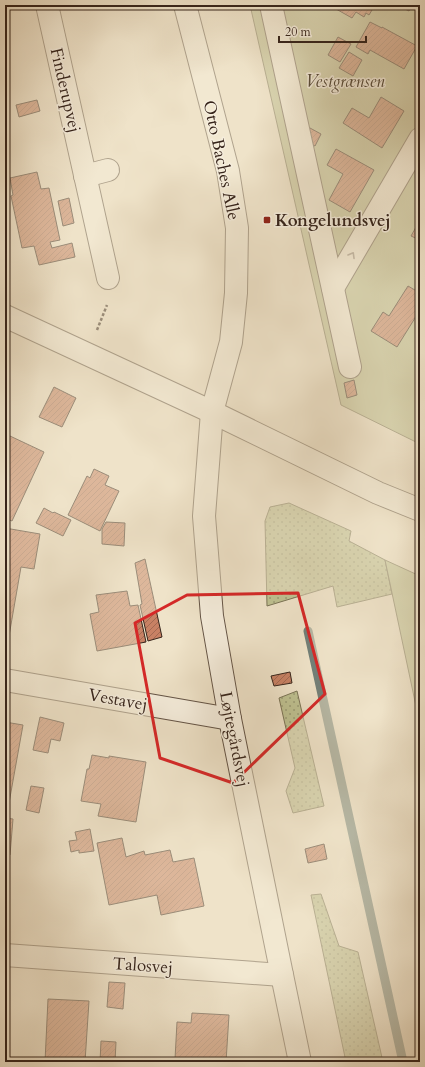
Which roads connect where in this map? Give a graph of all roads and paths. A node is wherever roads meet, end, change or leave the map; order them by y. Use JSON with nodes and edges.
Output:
{"nodes":[{"id":1,"x":47,"y":5,"type":"edge"},
{"id":2,"x":185,"y":5,"type":"edge"},
{"id":3,"x":270,"y":5,"type":"edge"},
{"id":4,"x":420,"y":139,"type":"edge"},
{"id":5,"x":108,"y":170,"type":"dead end"},
{"id":6,"x":85,"y":176,"type":"junction"},
{"id":7,"x":108,"y":278,"type":"joint"},
{"id":8,"x":333,"y":288,"type":"junction"},
{"id":9,"x":5,"y":316,"type":"edge"},
{"id":10,"x":87,"y":354,"type":"junction"},
{"id":11,"x":350,"y":367,"type":"dead end"},
{"id":12,"x":212,"y":412,"type":"junction"},
{"id":13,"x":420,"y":510,"type":"edge"},
{"id":14,"x":5,"y":680,"type":"edge"},
{"id":15,"x":230,"y":719,"type":"junction"},
{"id":16,"x":5,"y":954,"type":"edge"},
{"id":17,"x":282,"y":975,"type":"junction"},
{"id":18,"x":300,"y":1062,"type":"edge"}],
"edges":[{"from":1,"to":6,"type":"street","name":"Finderupvej"},
{"from":2,"to":12,"type":"street","name":"Otto Baches Alle"},
{"from":3,"to":8,"type":"street"},
{"from":8,"to":4,"type":"street","one_way":true},
{"from":5,"to":6,"type":"street"},
{"from":6,"to":7,"type":"street","name":"Finderupvej"},
{"from":7,"to":10,"type":"path"},
{"from":8,"to":11,"type":"street"},
{"from":9,"to":10,"type":"street"},
{"from":10,"to":12,"type":"street"},
{"from":12,"to":13,"type":"street"},
{"from":12,"to":15,"type":"street","name":"Løjtegårdsvej"},
{"from":14,"to":15,"type":"street","name":"Vestavej"},
{"from":15,"to":17,"type":"street","name":"Løjtegårdsvej"},
{"from":16,"to":17,"type":"street","name":"Talosvej"},
{"from":17,"to":18,"type":"street","name":"Løjtegårdsvej"}]}
